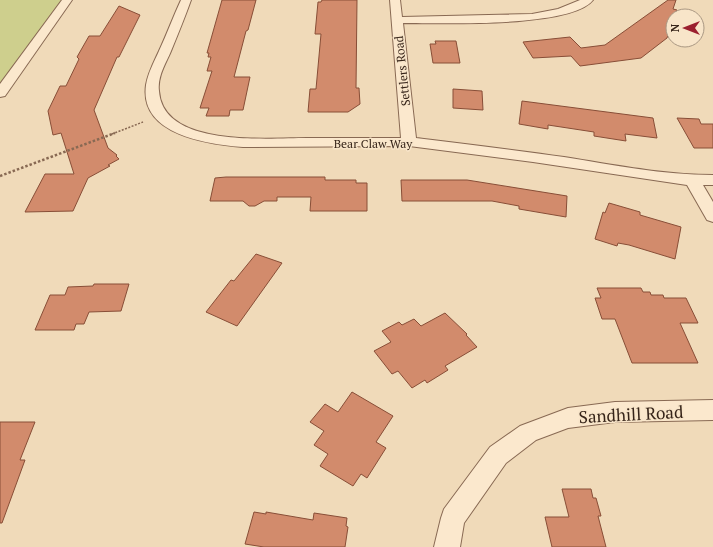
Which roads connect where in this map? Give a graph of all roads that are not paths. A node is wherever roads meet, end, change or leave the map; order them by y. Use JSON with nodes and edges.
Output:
{"nodes":[{"id":1,"x":67,"y":0,"type":"edge"},
{"id":2,"x":186,"y":0,"type":"edge"},
{"id":3,"x":394,"y":0,"type":"edge"},
{"id":4,"x":588,"y":0,"type":"edge"},
{"id":5,"x":396,"y":20,"type":"junction"},
{"id":6,"x":0,"y":93,"type":"edge"},
{"id":7,"x":409,"y":142,"type":"junction"},
{"id":8,"x":692,"y":180,"type":"junction"},
{"id":9,"x":713,"y":180,"type":"edge"},
{"id":10,"x":713,"y":216,"type":"edge"},
{"id":11,"x":713,"y":410,"type":"edge"},
{"id":12,"x":447,"y":547,"type":"edge"}],
"edges":[{"from":1,"to":6,"type":"street"},
{"from":2,"to":7,"type":"street","name":"Bear Claw Way"},
{"from":3,"to":5,"type":"street","name":"Settlers Road"},
{"from":4,"to":5,"type":"street"},
{"from":5,"to":7,"type":"street","name":"Settlers Road"},
{"from":7,"to":8,"type":"street","name":"Bear Claw Way"},
{"from":8,"to":9,"type":"street","name":"Bear Claw Way"},
{"from":8,"to":10,"type":"street"},
{"from":11,"to":12,"type":"street","name":"Sandhill Road"}]}
